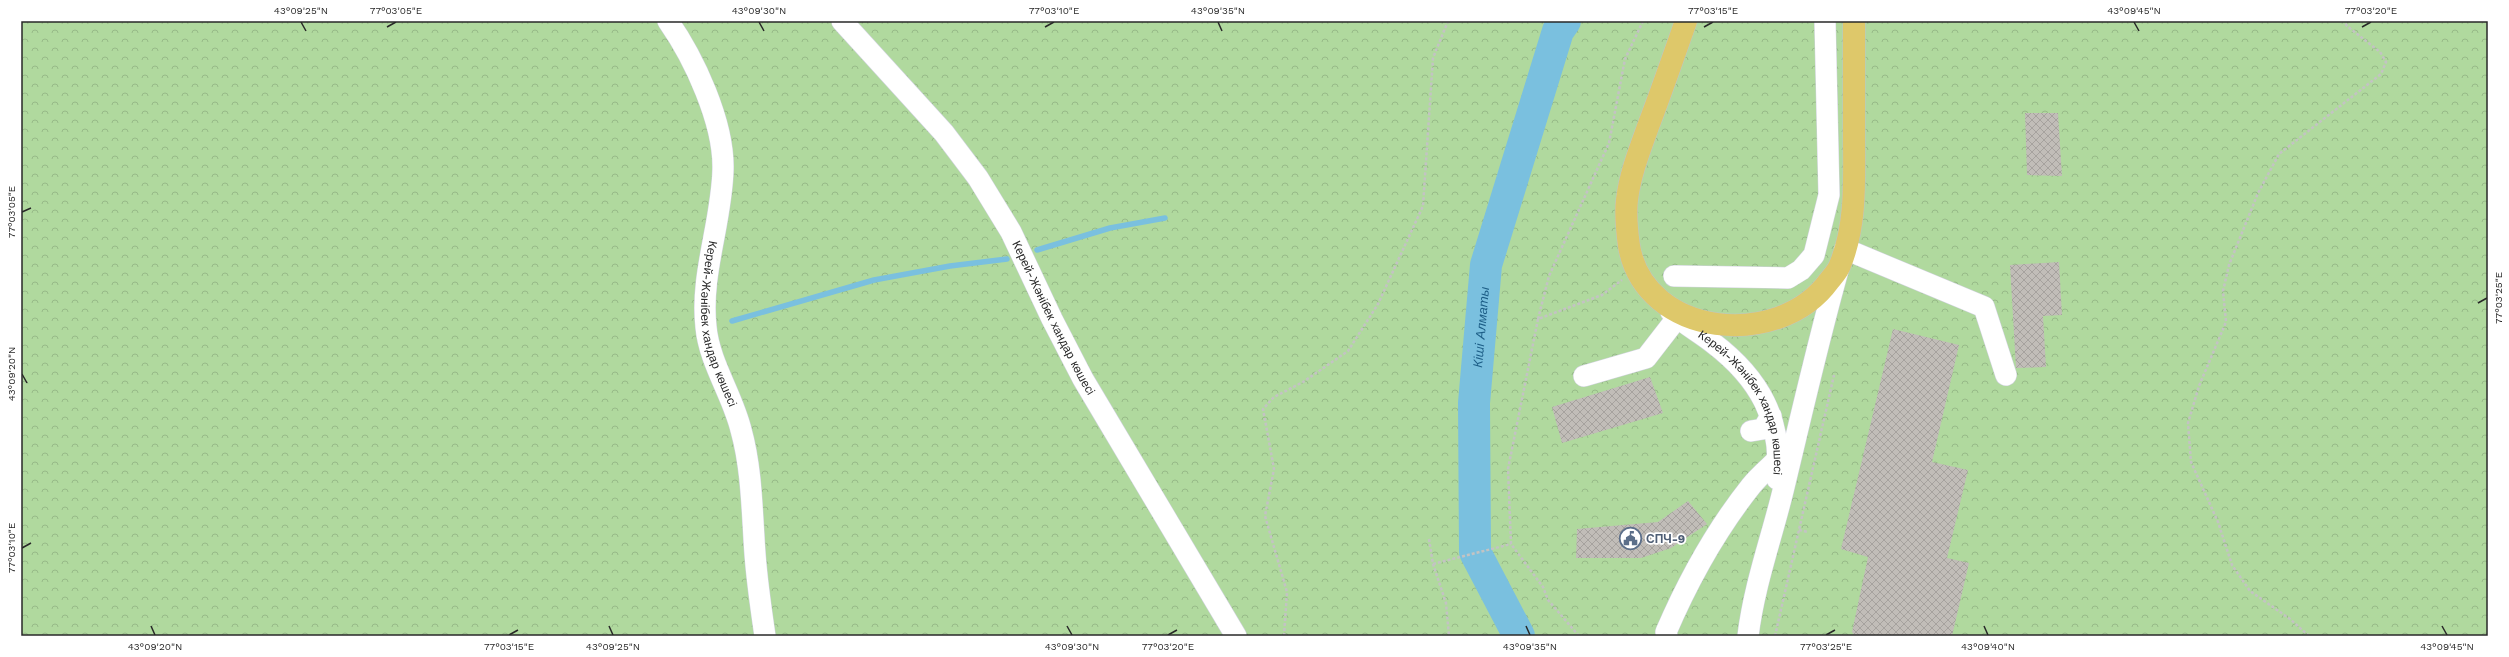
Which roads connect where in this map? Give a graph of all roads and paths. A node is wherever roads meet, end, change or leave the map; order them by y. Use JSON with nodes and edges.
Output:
{"nodes":[{"id":1,"x":668,"y":21,"type":"edge"},
{"id":2,"x":842,"y":21,"type":"edge"},
{"id":3,"x":1448,"y":21,"type":"edge"},
{"id":4,"x":1643,"y":21,"type":"edge"},
{"id":5,"x":1686,"y":21,"type":"edge"},
{"id":6,"x":1825,"y":21,"type":"edge"},
{"id":7,"x":1854,"y":21,"type":"edge"},
{"id":8,"x":2344,"y":21,"type":"edge"},
{"id":9,"x":1842,"y":258,"type":"junction"},
{"id":10,"x":1636,"y":268,"type":"junction"},
{"id":11,"x":1674,"y":276,"type":"dead end"},
{"id":12,"x":1656,"y":298,"type":"junction"},
{"id":13,"x":1677,"y":318,"type":"junction"},
{"id":14,"x":1538,"y":320,"type":"junction"},
{"id":15,"x":2006,"y":374,"type":"dead end"},
{"id":16,"x":1834,"y":375,"type":"dead end"},
{"id":17,"x":1584,"y":376,"type":"dead end"},
{"id":18,"x":1771,"y":416,"type":"junction"},
{"id":19,"x":1751,"y":431,"type":"dead end"},
{"id":20,"x":1779,"y":458,"type":"junction"},
{"id":21,"x":1799,"y":530,"type":"junction"},
{"id":22,"x":1773,"y":531,"type":"junction"},
{"id":23,"x":1808,"y":532,"type":"dead end"},
{"id":24,"x":1429,"y":539,"type":"dead end"},
{"id":25,"x":1511,"y":544,"type":"junction"},
{"id":26,"x":1433,"y":564,"type":"junction"},
{"id":27,"x":765,"y":636,"type":"edge"},
{"id":28,"x":1236,"y":636,"type":"edge"},
{"id":29,"x":1284,"y":636,"type":"edge"},
{"id":30,"x":1449,"y":636,"type":"edge"},
{"id":31,"x":1579,"y":636,"type":"edge"},
{"id":32,"x":1667,"y":636,"type":"edge"},
{"id":33,"x":1748,"y":636,"type":"edge"},
{"id":34,"x":1775,"y":636,"type":"edge"},
{"id":35,"x":2309,"y":636,"type":"edge"}],
"edges":[{"from":1,"to":27,"type":"street","name":"Керей-Жәнібек хандар көшесі"},
{"from":2,"to":28,"type":"street","name":"Керей-Жәнібек хандар көшесі"},
{"from":3,"to":29,"type":"path"},
{"from":4,"to":14,"type":"path"},
{"from":5,"to":10,"type":"main road","name":"Керей-Жәнібек хандар көшесі"},
{"from":6,"to":11,"type":"street"},
{"from":7,"to":9,"type":"main road","name":"Керей-Жәнібек хандар көшесі"},
{"from":8,"to":35,"type":"path"},
{"from":9,"to":12,"type":"main road","name":"Керей-Жәнібек хандар көшесі"},
{"from":9,"to":15,"type":"street"},
{"from":9,"to":22,"type":"street","name":"Керей-Жәнібек хандар көшесі"},
{"from":10,"to":12,"type":"main road","name":"Керей-Жәнібек хандар көшесі"},
{"from":10,"to":14,"type":"path"},
{"from":12,"to":13,"type":"street","name":"Керей-Жәнібек хандар көшесі"},
{"from":13,"to":17,"type":"street"},
{"from":13,"to":18,"type":"street","name":"Керей-Жәнібек хандар көшесі"},
{"from":14,"to":25,"type":"path"},
{"from":16,"to":21,"type":"path"},
{"from":18,"to":19,"type":"street"},
{"from":18,"to":20,"type":"street","name":"Керей-Жәнібек хандар көшесі"},
{"from":20,"to":22,"type":"street","name":"Керей-Жәнібек хандар көшесі"},
{"from":20,"to":32,"type":"street"},
{"from":21,"to":23,"type":"path"},
{"from":21,"to":34,"type":"path"},
{"from":22,"to":33,"type":"street","name":"Керей-Жәнібек хандар көшесі"},
{"from":24,"to":26,"type":"path"},
{"from":25,"to":26,"type":"path"},
{"from":25,"to":31,"type":"path"},
{"from":26,"to":30,"type":"path"}]}
